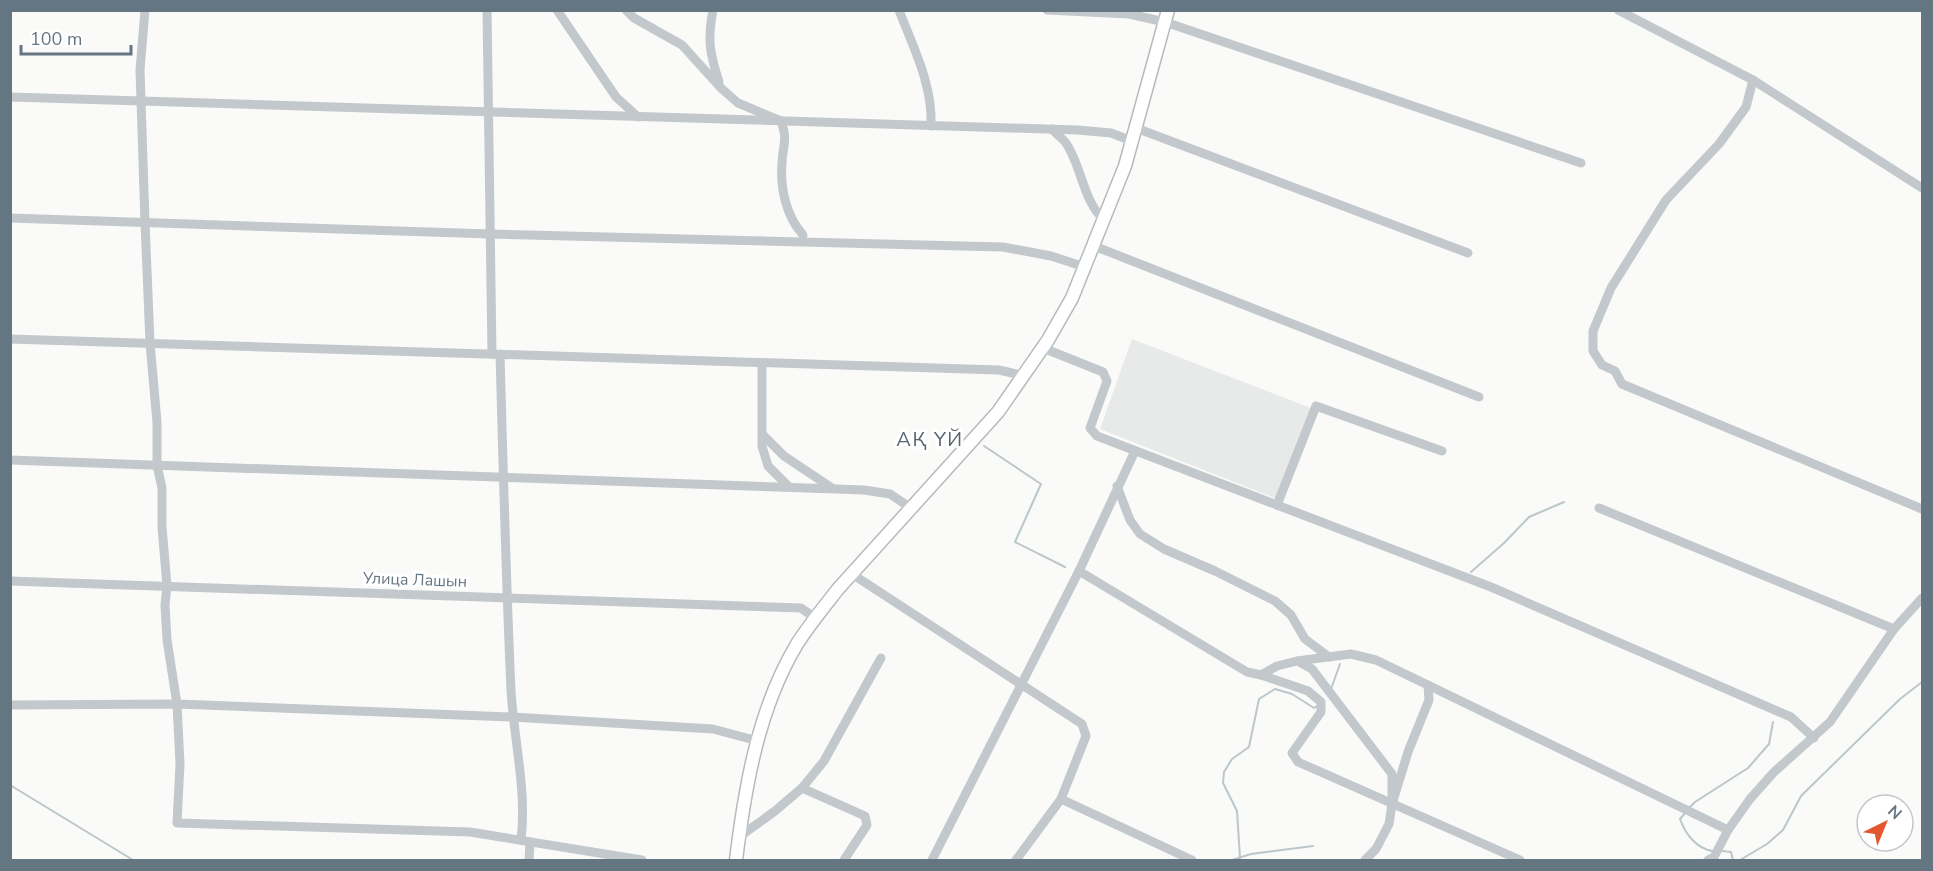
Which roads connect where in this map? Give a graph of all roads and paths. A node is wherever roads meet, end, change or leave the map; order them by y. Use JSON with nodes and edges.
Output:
{"nodes":[{"id":1,"x":145,"y":10,"type":"edge"},
{"id":2,"x":487,"y":10,"type":"edge"},
{"id":3,"x":557,"y":10,"type":"edge"},
{"id":4,"x":626,"y":10,"type":"edge"},
{"id":5,"x":713,"y":10,"type":"edge"},
{"id":6,"x":899,"y":10,"type":"edge"},
{"id":7,"x":1047,"y":10,"type":"edge"},
{"id":8,"x":1618,"y":10,"type":"edge"},
{"id":9,"x":1166,"y":16,"type":"edge"},
{"id":10,"x":1753,"y":80,"type":"junction"},
{"id":11,"x":720,"y":88,"type":"junction"},
{"id":12,"x":10,"y":97,"type":"edge"},
{"id":13,"x":142,"y":101,"type":"junction"},
{"id":14,"x":738,"y":103,"type":"junction"},
{"id":15,"x":489,"y":112,"type":"junction"},
{"id":16,"x":638,"y":117,"type":"junction"},
{"id":17,"x":746,"y":120,"type":"junction"},
{"id":18,"x":781,"y":121,"type":"junction"},
{"id":19,"x":931,"y":126,"type":"junction"},
{"id":20,"x":1052,"y":129,"type":"junction"},
{"id":21,"x":1134,"y":134,"type":"junction"},
{"id":22,"x":1581,"y":163,"type":"dead end"},
{"id":23,"x":1923,"y":188,"type":"edge"},
{"id":24,"x":10,"y":218,"type":"edge"},
{"id":25,"x":1104,"y":220,"type":"junction"},
{"id":26,"x":145,"y":222,"type":"junction"},
{"id":27,"x":490,"y":234,"type":"junction"},
{"id":28,"x":803,"y":235,"type":"dead end"},
{"id":29,"x":1094,"y":246,"type":"junction"},
{"id":30,"x":1468,"y":253,"type":"dead end"},
{"id":31,"x":1085,"y":267,"type":"junction"},
{"id":32,"x":10,"y":339,"type":"edge"},
{"id":33,"x":150,"y":343,"type":"junction"},
{"id":34,"x":1043,"y":348,"type":"junction"},
{"id":35,"x":496,"y":354,"type":"junction"},
{"id":36,"x":762,"y":363,"type":"junction"},
{"id":37,"x":1025,"y":376,"type":"junction"},
{"id":38,"x":1479,"y":397,"type":"dead end"},
{"id":39,"x":762,"y":435,"type":"junction"},
{"id":40,"x":1135,"y":451,"type":"junction"},
{"id":41,"x":1442,"y":451,"type":"dead end"},
{"id":42,"x":10,"y":460,"type":"edge"},
{"id":43,"x":157,"y":465,"type":"junction"},
{"id":44,"x":503,"y":477,"type":"junction"},
{"id":45,"x":1118,"y":486,"type":"junction"},
{"id":46,"x":789,"y":487,"type":"junction"},
{"id":47,"x":833,"y":489,"type":"junction"},
{"id":48,"x":1277,"y":505,"type":"junction"},
{"id":49,"x":911,"y":508,"type":"junction"},
{"id":50,"x":1599,"y":508,"type":"dead end"},
{"id":51,"x":1923,"y":509,"type":"edge"},
{"id":52,"x":1079,"y":571,"type":"junction"},
{"id":53,"x":852,"y":574,"type":"junction"},
{"id":54,"x":10,"y":581,"type":"edge"},
{"id":55,"x":167,"y":586,"type":"junction"},
{"id":56,"x":507,"y":598,"type":"junction"},
{"id":57,"x":1923,"y":598,"type":"edge"},
{"id":58,"x":815,"y":618,"type":"junction"},
{"id":59,"x":1894,"y":629,"type":"junction"},
{"id":60,"x":1329,"y":657,"type":"junction"},
{"id":61,"x":881,"y":658,"type":"dead end"},
{"id":62,"x":1297,"y":661,"type":"junction"},
{"id":63,"x":1261,"y":675,"type":"junction"},
{"id":64,"x":1020,"y":684,"type":"junction"},
{"id":65,"x":1428,"y":685,"type":"junction"},
{"id":66,"x":177,"y":704,"type":"junction"},
{"id":67,"x":10,"y":705,"type":"edge"},
{"id":68,"x":512,"y":717,"type":"junction"},
{"id":69,"x":1814,"y":738,"type":"junction"},
{"id":70,"x":758,"y":741,"type":"junction"},
{"id":71,"x":802,"y":788,"type":"junction"},
{"id":72,"x":1061,"y":799,"type":"junction"},
{"id":73,"x":1392,"y":804,"type":"junction"},
{"id":74,"x":1728,"y":830,"type":"junction"},
{"id":75,"x":739,"y":837,"type":"junction"},
{"id":76,"x":525,"y":841,"type":"junction"},
{"id":77,"x":529,"y":861,"type":"edge"},
{"id":78,"x":642,"y":861,"type":"edge"},
{"id":79,"x":736,"y":861,"type":"edge"},
{"id":80,"x":844,"y":861,"type":"edge"},
{"id":81,"x":932,"y":861,"type":"edge"},
{"id":82,"x":1016,"y":861,"type":"edge"},
{"id":83,"x":1192,"y":861,"type":"edge"},
{"id":84,"x":1365,"y":861,"type":"edge"},
{"id":85,"x":1520,"y":861,"type":"edge"},
{"id":86,"x":1708,"y":861,"type":"edge"}],
"edges":[{"from":1,"to":13,"type":"street"},
{"from":2,"to":15,"type":"street"},
{"from":3,"to":16,"type":"street"},
{"from":4,"to":11,"type":"street"},
{"from":5,"to":11,"type":"street"},
{"from":6,"to":19,"type":"street"},
{"from":7,"to":9,"type":"street"},
{"from":8,"to":10,"type":"street"},
{"from":9,"to":21,"type":"main road"},
{"from":9,"to":22,"type":"street"},
{"from":10,"to":23,"type":"street"},
{"from":10,"to":51,"type":"street"},
{"from":11,"to":14,"type":"street"},
{"from":12,"to":13,"type":"street"},
{"from":13,"to":15,"type":"street"},
{"from":13,"to":26,"type":"street"},
{"from":14,"to":17,"type":"street"},
{"from":14,"to":18,"type":"street"},
{"from":15,"to":16,"type":"street"},
{"from":15,"to":27,"type":"street"},
{"from":16,"to":17,"type":"street"},
{"from":17,"to":18,"type":"street"},
{"from":18,"to":19,"type":"street"},
{"from":18,"to":28,"type":"street"},
{"from":19,"to":20,"type":"street"},
{"from":20,"to":21,"type":"street"},
{"from":20,"to":25,"type":"street"},
{"from":21,"to":25,"type":"main road"},
{"from":21,"to":30,"type":"street"},
{"from":24,"to":26,"type":"street"},
{"from":25,"to":29,"type":"main road"},
{"from":26,"to":27,"type":"street"},
{"from":26,"to":33,"type":"street"},
{"from":27,"to":31,"type":"street"},
{"from":27,"to":35,"type":"street"},
{"from":29,"to":31,"type":"main road"},
{"from":29,"to":38,"type":"street"},
{"from":31,"to":34,"type":"main road"},
{"from":32,"to":33,"type":"street"},
{"from":33,"to":35,"type":"street"},
{"from":33,"to":43,"type":"street"},
{"from":34,"to":37,"type":"main road"},
{"from":34,"to":40,"type":"street"},
{"from":35,"to":36,"type":"street"},
{"from":35,"to":44,"type":"street"},
{"from":36,"to":37,"type":"street"},
{"from":36,"to":39,"type":"street"},
{"from":37,"to":49,"type":"main road"},
{"from":39,"to":46,"type":"street"},
{"from":39,"to":47,"type":"street"},
{"from":40,"to":45,"type":"street"},
{"from":40,"to":48,"type":"street"},
{"from":41,"to":48,"type":"street"},
{"from":42,"to":43,"type":"street"},
{"from":43,"to":44,"type":"street"},
{"from":43,"to":55,"type":"street"},
{"from":44,"to":46,"type":"street"},
{"from":44,"to":56,"type":"street"},
{"from":45,"to":52,"type":"street"},
{"from":45,"to":60,"type":"street"},
{"from":46,"to":47,"type":"street"},
{"from":47,"to":49,"type":"street"},
{"from":48,"to":69,"type":"street"},
{"from":49,"to":53,"type":"main road"},
{"from":50,"to":59,"type":"street"},
{"from":52,"to":63,"type":"street"},
{"from":52,"to":64,"type":"street"},
{"from":53,"to":58,"type":"main road"},
{"from":53,"to":64,"type":"street"},
{"from":54,"to":55,"type":"street","name":"Улица Лашын"},
{"from":55,"to":56,"type":"street","name":"Улица Лашын"},
{"from":55,"to":66,"type":"street"},
{"from":56,"to":58,"type":"street","name":"Улица Лашын"},
{"from":56,"to":68,"type":"street"},
{"from":57,"to":59,"type":"street"},
{"from":58,"to":70,"type":"main road"},
{"from":59,"to":69,"type":"street"},
{"from":60,"to":62,"type":"street"},
{"from":60,"to":65,"type":"street"},
{"from":61,"to":71,"type":"street"},
{"from":62,"to":63,"type":"street"},
{"from":62,"to":73,"type":"street"},
{"from":63,"to":73,"type":"street"},
{"from":64,"to":72,"type":"street"},
{"from":64,"to":81,"type":"street"},
{"from":65,"to":73,"type":"street"},
{"from":65,"to":74,"type":"street"},
{"from":66,"to":67,"type":"street"},
{"from":66,"to":68,"type":"street"},
{"from":66,"to":76,"type":"street"},
{"from":68,"to":70,"type":"street"},
{"from":68,"to":76,"type":"street"},
{"from":69,"to":74,"type":"street"},
{"from":70,"to":75,"type":"main road"},
{"from":71,"to":75,"type":"street"},
{"from":71,"to":80,"type":"street"},
{"from":72,"to":82,"type":"street"},
{"from":72,"to":83,"type":"street"},
{"from":73,"to":84,"type":"street"},
{"from":73,"to":85,"type":"street"},
{"from":74,"to":86,"type":"street"},
{"from":75,"to":79,"type":"main road"},
{"from":76,"to":77,"type":"street"},
{"from":76,"to":78,"type":"street"}]}
